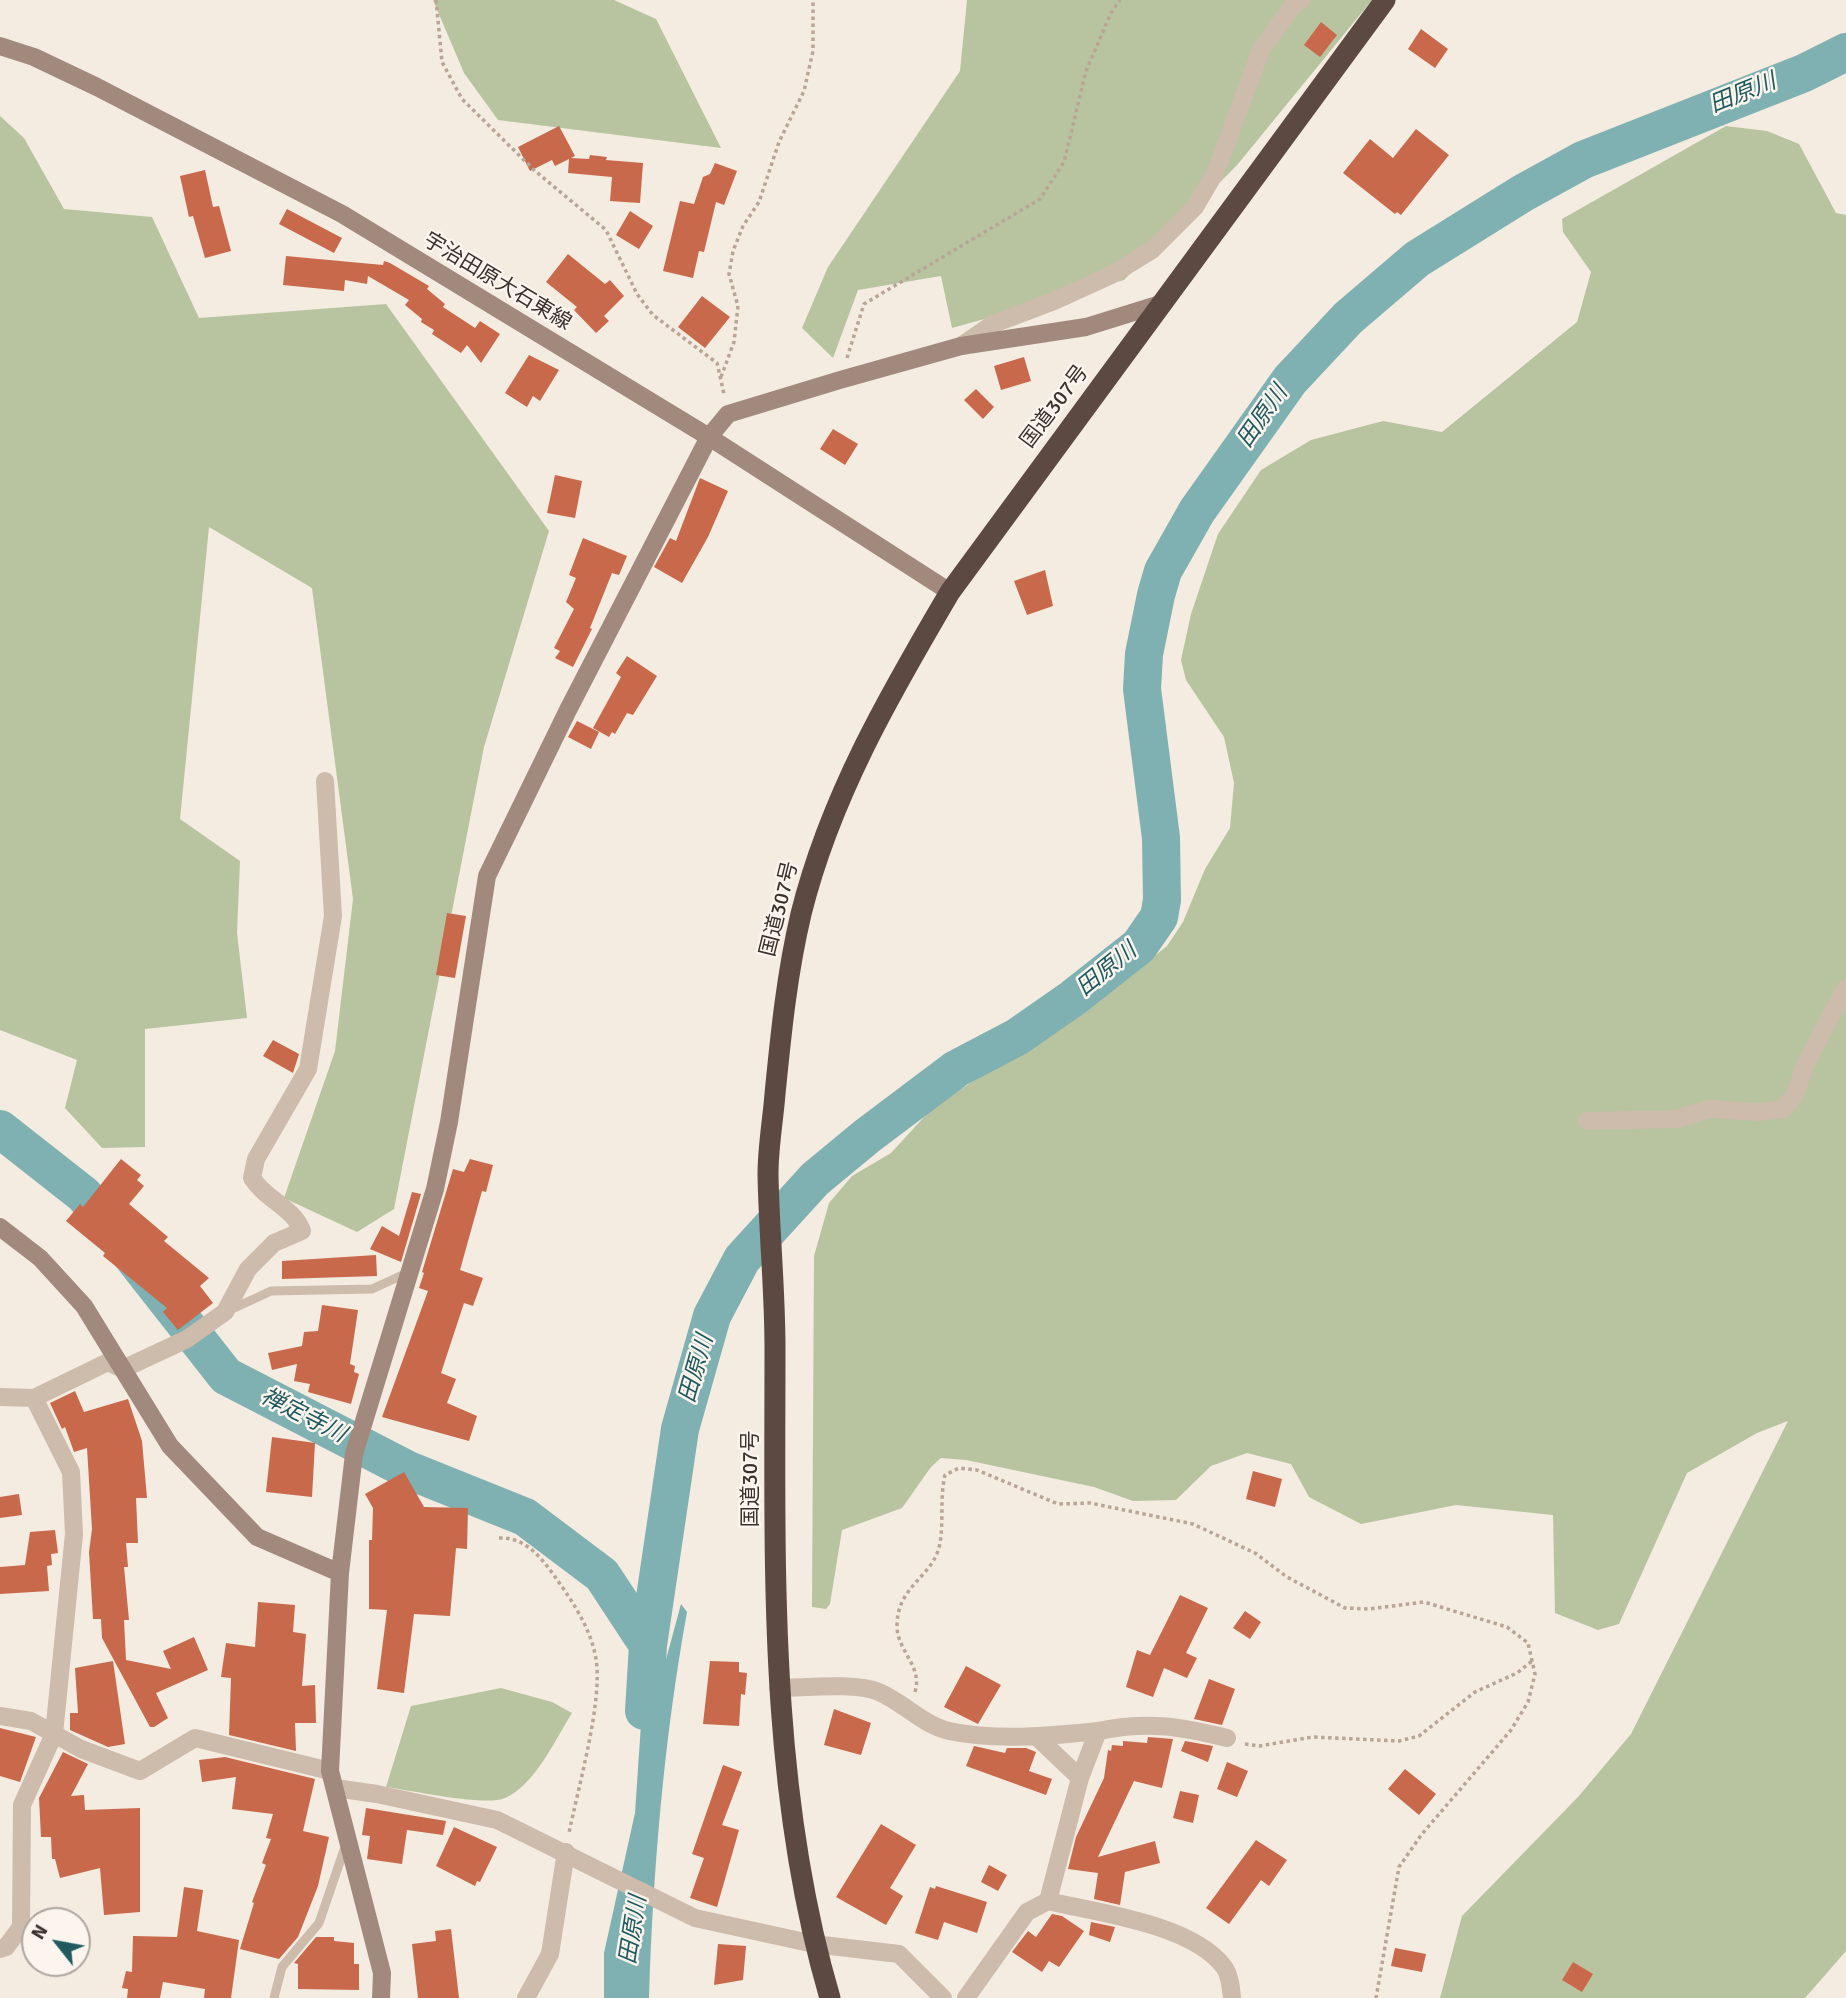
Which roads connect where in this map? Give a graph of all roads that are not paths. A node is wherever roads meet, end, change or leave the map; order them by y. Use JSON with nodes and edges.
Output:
{"nodes":[{"id":1,"x":1301,"y":0,"type":"edge"},
{"id":2,"x":1385,"y":0,"type":"edge"},
{"id":3,"x":0,"y":46,"type":"edge"},
{"id":4,"x":1160,"y":304,"type":"junction"},
{"id":5,"x":961,"y":346,"type":"junction"},
{"id":6,"x":709,"y":437,"type":"junction"},
{"id":7,"x":950,"y":592,"type":"junction"},
{"id":8,"x":325,"y":781,"type":"dead end"},
{"id":9,"x":1846,"y":988,"type":"edge"},
{"id":10,"x":1587,"y":1121,"type":"dead end"},
{"id":11,"x":0,"y":1227,"type":"edge"},
{"id":12,"x":409,"y":1272,"type":"junction"},
{"id":13,"x":225,"y":1312,"type":"junction"},
{"id":14,"x":123,"y":1369,"type":"junction"},
{"id":15,"x":0,"y":1397,"type":"edge"},
{"id":16,"x":34,"y":1398,"type":"junction"},
{"id":17,"x":340,"y":1573,"type":"junction"},
{"id":18,"x":778,"y":1688,"type":"junction"},
{"id":19,"x":0,"y":1716,"type":"edge"},
{"id":20,"x":1098,"y":1731,"type":"junction"},
{"id":21,"x":54,"y":1734,"type":"junction"},
{"id":22,"x":1037,"y":1737,"type":"junction"},
{"id":23,"x":1227,"y":1738,"type":"road end"},
{"id":24,"x":1080,"y":1778,"type":"junction"},
{"id":25,"x":332,"y":1780,"type":"junction"},
{"id":26,"x":347,"y":1841,"type":"junction"},
{"id":27,"x":569,"y":1854,"type":"junction"},
{"id":28,"x":1048,"y":1902,"type":"junction"},
{"id":29,"x":814,"y":1944,"type":"junction"},
{"id":30,"x":0,"y":1949,"type":"edge"},
{"id":31,"x":274,"y":1998,"type":"edge"},
{"id":32,"x":381,"y":1998,"type":"edge"},
{"id":33,"x":526,"y":1998,"type":"edge"},
{"id":34,"x":830,"y":1998,"type":"edge"},
{"id":35,"x":943,"y":1998,"type":"edge"},
{"id":36,"x":966,"y":1998,"type":"edge"},
{"id":37,"x":1232,"y":1998,"type":"edge"}],
"edges":[{"from":1,"to":5,"type":"street"},
{"from":2,"to":4,"type":"highway","name":"国道307号"},
{"from":3,"to":6,"type":"street","name":"宇治田原大石東線"},
{"from":4,"to":5,"type":"street"},
{"from":4,"to":7,"type":"highway","name":"国道307号"},
{"from":5,"to":6,"type":"street"},
{"from":6,"to":7,"type":"street","name":"宇治田原大石東線"},
{"from":6,"to":12,"type":"street"},
{"from":7,"to":18,"type":"highway","name":"国道307号"},
{"from":8,"to":13,"type":"street"},
{"from":9,"to":10,"type":"street"},
{"from":11,"to":14,"type":"street"},
{"from":12,"to":13,"type":"lane"},
{"from":12,"to":17,"type":"street"},
{"from":13,"to":14,"type":"street"},
{"from":14,"to":16,"type":"street"},
{"from":14,"to":17,"type":"street"},
{"from":15,"to":16,"type":"street"},
{"from":16,"to":21,"type":"street"},
{"from":17,"to":25,"type":"street"},
{"from":18,"to":22,"type":"street"},
{"from":18,"to":29,"type":"highway","name":"国道307号"},
{"from":19,"to":21,"type":"street"},
{"from":20,"to":22,"type":"street"},
{"from":20,"to":23,"type":"street"},
{"from":20,"to":24,"type":"street"},
{"from":21,"to":25,"type":"street"},
{"from":21,"to":30,"type":"street"},
{"from":22,"to":24,"type":"street"},
{"from":24,"to":28,"type":"street"},
{"from":25,"to":26,"type":"street"},
{"from":25,"to":27,"type":"street"},
{"from":26,"to":31,"type":"lane"},
{"from":26,"to":32,"type":"street"},
{"from":27,"to":29,"type":"street"},
{"from":27,"to":33,"type":"street"},
{"from":28,"to":36,"type":"street"},
{"from":28,"to":37,"type":"street"},
{"from":29,"to":34,"type":"highway","name":"国道307号"},
{"from":29,"to":35,"type":"street"}]}
